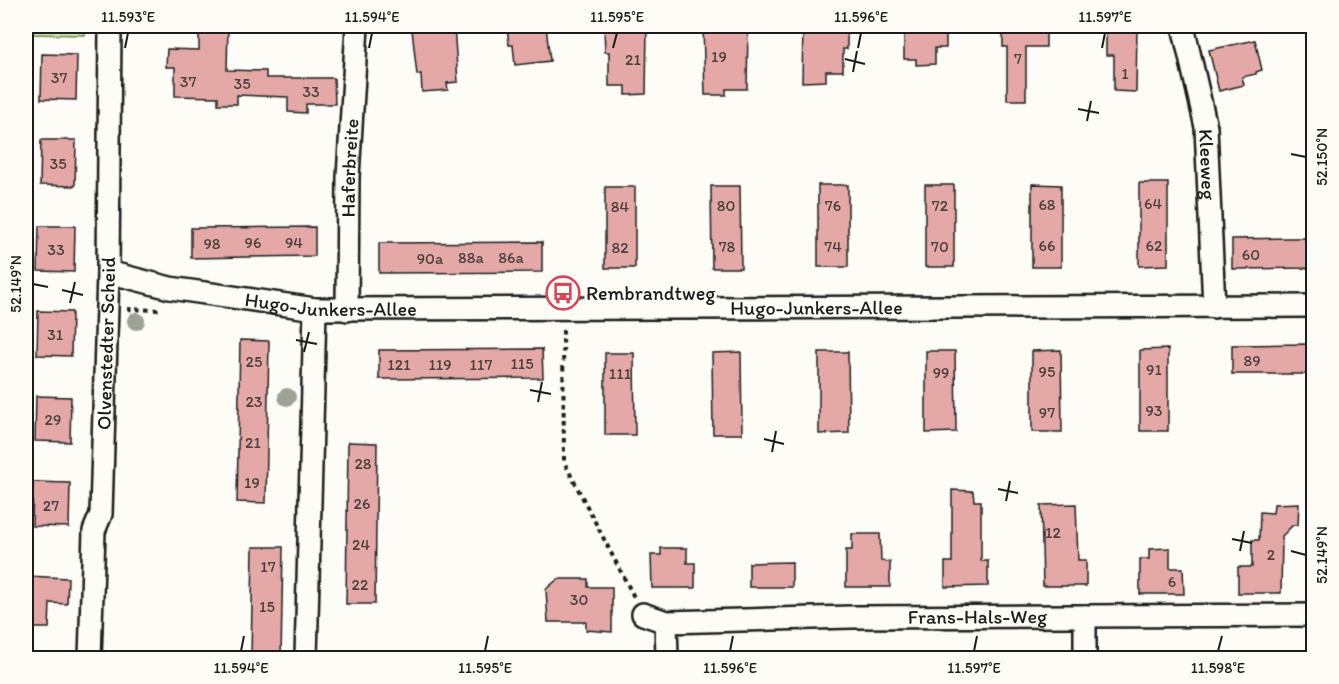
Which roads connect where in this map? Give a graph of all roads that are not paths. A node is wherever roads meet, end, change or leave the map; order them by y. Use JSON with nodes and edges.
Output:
{"nodes":[{"id":1,"x":110,"y":26,"type":"edge"},
{"id":2,"x":357,"y":26,"type":"edge"},
{"id":3,"x":1183,"y":26,"type":"edge"},
{"id":4,"x":108,"y":272,"type":"junction"},
{"id":5,"x":1314,"y":306,"type":"edge"},
{"id":6,"x":1214,"y":307,"type":"junction"},
{"id":7,"x":315,"y":309,"type":"junction"},
{"id":8,"x":347,"y":310,"type":"junction"},
{"id":9,"x":643,"y":614,"type":"road end"},
{"id":10,"x":1314,"y":615,"type":"edge"},
{"id":11,"x":1085,"y":616,"type":"junction"},
{"id":12,"x":666,"y":622,"type":"junction"},
{"id":13,"x":90,"y":658,"type":"edge"},
{"id":14,"x":306,"y":658,"type":"edge"},
{"id":15,"x":667,"y":658,"type":"edge"},
{"id":16,"x":1085,"y":658,"type":"edge"}],
"edges":[{"from":1,"to":4,"type":"street","name":"Olvenstedter Scheid"},
{"from":2,"to":8,"type":"street","name":"Haferbreite"},
{"from":3,"to":6,"type":"street","name":"Kleeweg"},
{"from":4,"to":7,"type":"street","name":"Hugo-Junkers-Allee"},
{"from":4,"to":13,"type":"street","name":"Olvenstedter Scheid"},
{"from":5,"to":6,"type":"street","name":"Hugo-Junkers-Allee"},
{"from":6,"to":8,"type":"street","name":"Hugo-Junkers-Allee"},
{"from":7,"to":8,"type":"street","name":"Hugo-Junkers-Allee"},
{"from":7,"to":14,"type":"street"},
{"from":9,"to":12,"type":"street","name":"Frans-Hals-Weg"},
{"from":10,"to":11,"type":"street","name":"Frans-Hals-Weg"},
{"from":11,"to":12,"type":"street","name":"Frans-Hals-Weg"},
{"from":11,"to":16,"type":"street"},
{"from":12,"to":15,"type":"street"}]}
